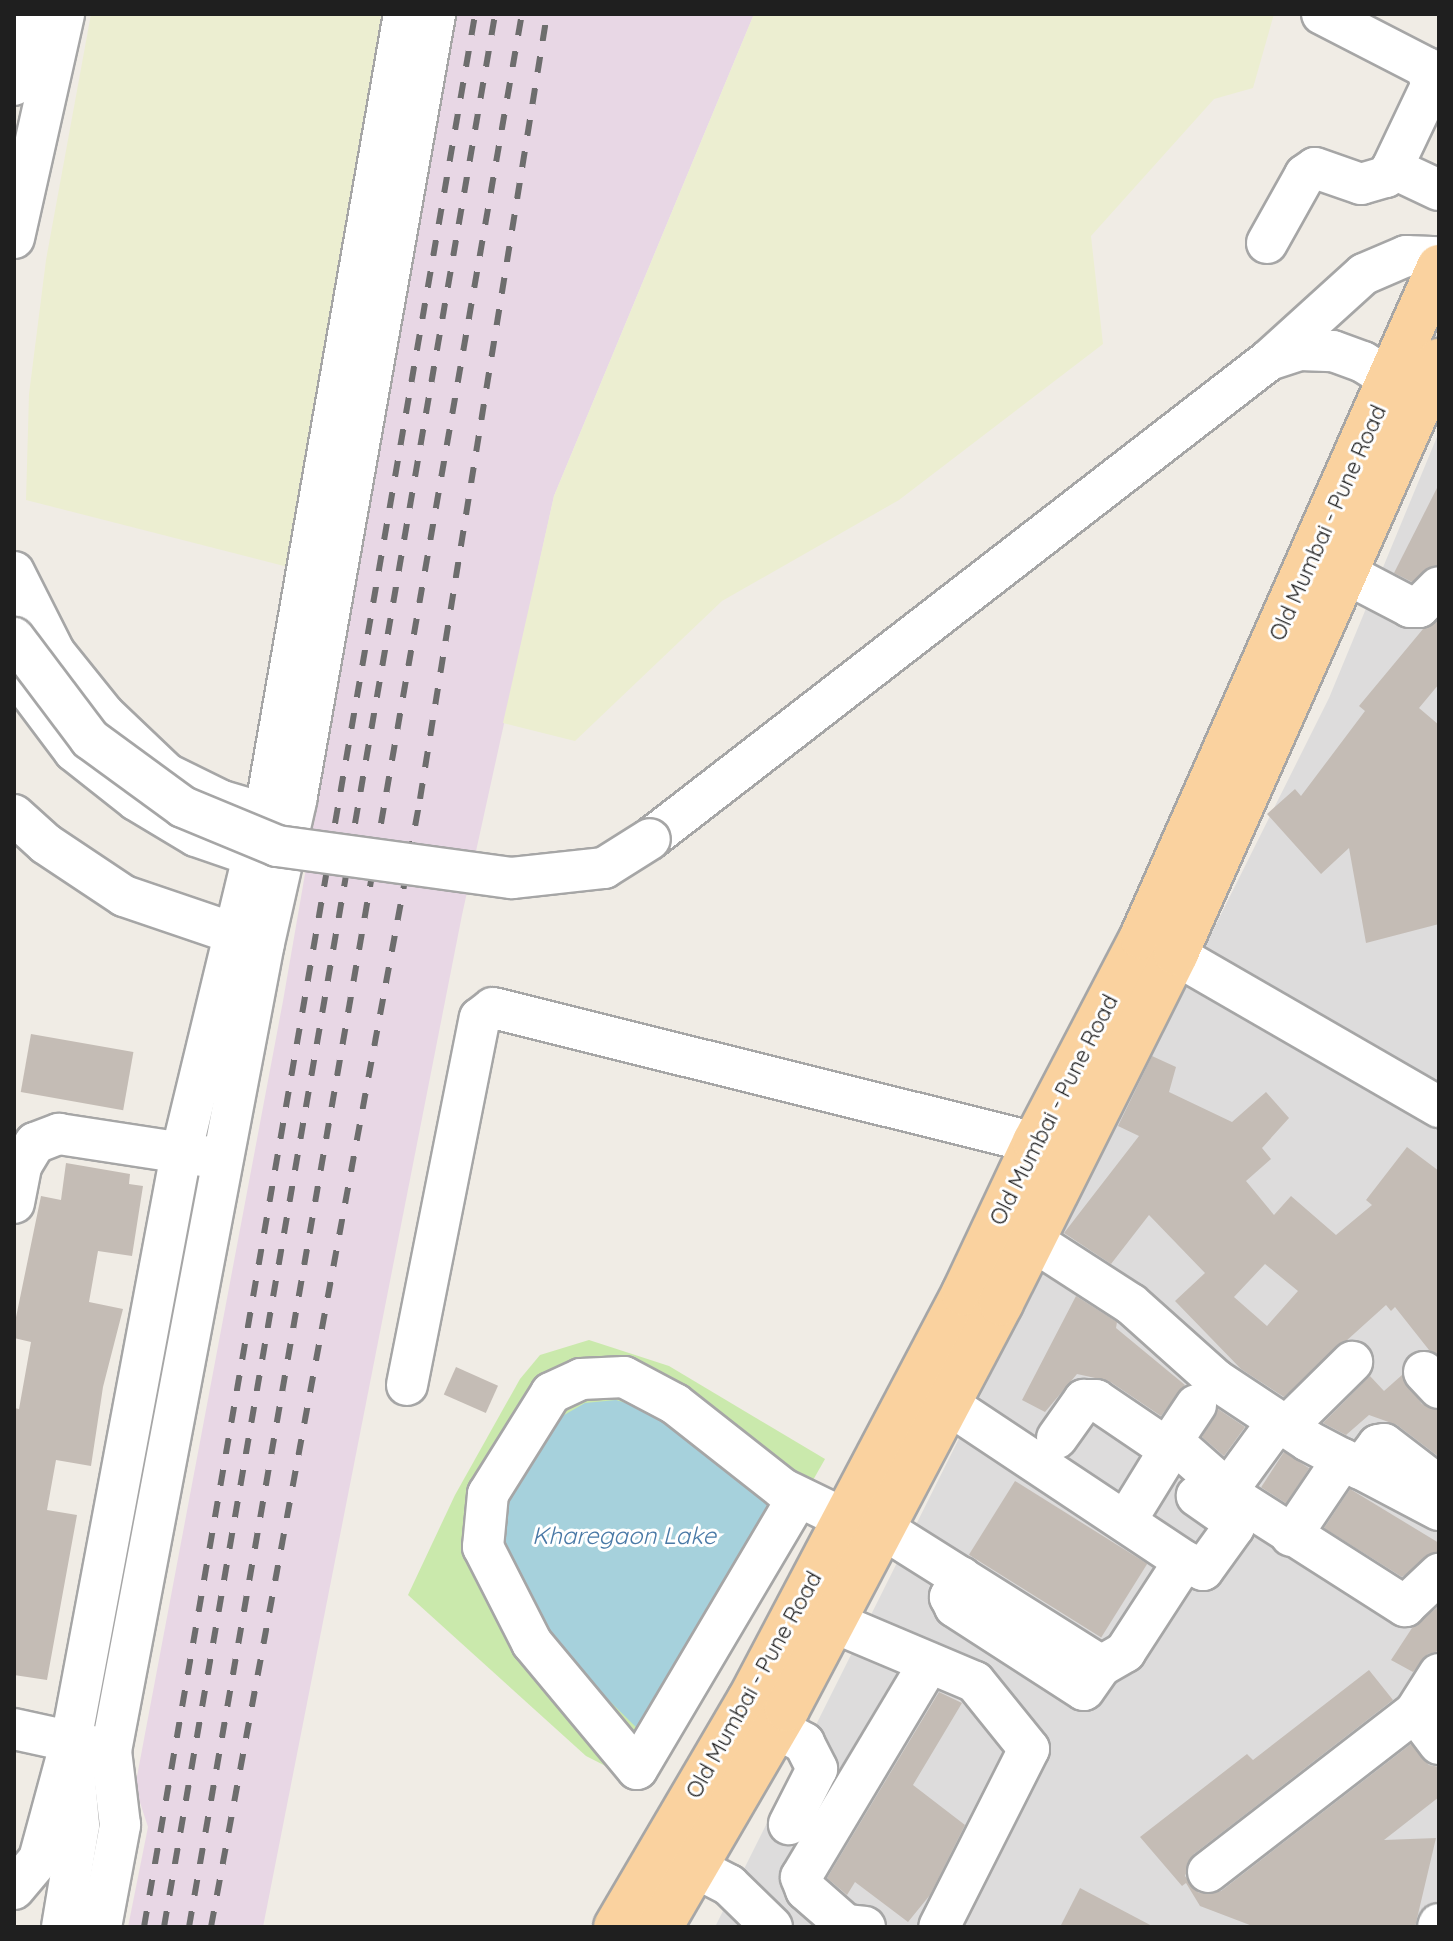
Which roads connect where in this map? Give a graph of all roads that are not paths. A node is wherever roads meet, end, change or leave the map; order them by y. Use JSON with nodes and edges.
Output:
{"nodes":[{"id":1,"x":28,"y":14,"type":"edge"},
{"id":2,"x":64,"y":14,"type":"edge"},
{"id":3,"x":404,"y":14,"type":"edge"},
{"id":4,"x":435,"y":14,"type":"edge"},
{"id":5,"x":1322,"y":14,"type":"edge"},
{"id":6,"x":14,"y":85,"type":"edge"},
{"id":7,"x":1392,"y":168,"type":"junction"},
{"id":8,"x":1439,"y":190,"type":"edge"},
{"id":9,"x":14,"y":238,"type":"edge"},
{"id":10,"x":1267,"y":243,"type":"dead end"},
{"id":11,"x":1439,"y":257,"type":"edge"},
{"id":12,"x":1439,"y":267,"type":"edge"},
{"id":13,"x":1269,"y":360,"type":"junction"},
{"id":14,"x":1417,"y":380,"type":"edge"},
{"id":15,"x":14,"y":572,"type":"edge"},
{"id":16,"x":1347,"y":574,"type":"junction"},
{"id":17,"x":1439,"y":587,"type":"edge"},
{"id":18,"x":14,"y":638,"type":"edge"},
{"id":19,"x":14,"y":671,"type":"edge"},
{"id":20,"x":263,"y":813,"type":"junction"},
{"id":21,"x":14,"y":815,"type":"edge"},
{"id":22,"x":251,"y":856,"type":"junction"},
{"id":23,"x":247,"y":940,"type":"junction"},
{"id":24,"x":1159,"y":945,"type":"junction"},
{"id":25,"x":1439,"y":1107,"type":"edge"},
{"id":26,"x":1053,"y":1147,"type":"junction"},
{"id":27,"x":181,"y":1154,"type":"junction"},
{"id":28,"x":225,"y":1159,"type":"junction"},
{"id":29,"x":14,"y":1203,"type":"edge"},
{"id":30,"x":1030,"y":1239,"type":"junction"},
{"id":31,"x":1352,"y":1362,"type":"dead end"},
{"id":32,"x":407,"y":1385,"type":"dead end"},
{"id":33,"x":948,"y":1404,"type":"junction"},
{"id":34,"x":1196,"y":1405,"type":"dead end"},
{"id":35,"x":1282,"y":1424,"type":"junction"},
{"id":36,"x":1057,"y":1438,"type":"dead end"},
{"id":37,"x":1352,"y":1464,"type":"junction"},
{"id":38,"x":1158,"y":1468,"type":"junction"},
{"id":39,"x":1439,"y":1486,"type":"edge"},
{"id":40,"x":1227,"y":1491,"type":"junction"},
{"id":41,"x":798,"y":1497,"type":"junction"},
{"id":42,"x":1439,"y":1510,"type":"edge"},
{"id":43,"x":1127,"y":1519,"type":"junction"},
{"id":44,"x":863,"y":1524,"type":"junction"},
{"id":45,"x":1291,"y":1536,"type":"junction"},
{"id":46,"x":1184,"y":1561,"type":"junction"},
{"id":47,"x":1439,"y":1574,"type":"edge"},
{"id":48,"x":833,"y":1622,"type":"junction"},
{"id":49,"x":929,"y":1663,"type":"junction"},
{"id":50,"x":1439,"y":1674,"type":"edge"},
{"id":51,"x":1415,"y":1712,"type":"junction"},
{"id":52,"x":776,"y":1728,"type":"junction"},
{"id":53,"x":14,"y":1729,"type":"edge"},
{"id":54,"x":71,"y":1741,"type":"junction"},
{"id":55,"x":1439,"y":1744,"type":"edge"},
{"id":56,"x":111,"y":1751,"type":"junction"},
{"id":57,"x":637,"y":1769,"type":"junction"},
{"id":58,"x":690,"y":1800,"type":"junction"},
{"id":59,"x":789,"y":1824,"type":"dead end"},
{"id":60,"x":678,"y":1859,"type":"junction"},
{"id":61,"x":1208,"y":1872,"type":"dead end"},
{"id":62,"x":14,"y":1889,"type":"edge"},
{"id":63,"x":62,"y":1927,"type":"edge"},
{"id":64,"x":101,"y":1927,"type":"edge"},
{"id":65,"x":616,"y":1927,"type":"edge"},
{"id":66,"x":660,"y":1927,"type":"edge"},
{"id":67,"x":772,"y":1927,"type":"edge"},
{"id":68,"x":865,"y":1927,"type":"edge"},
{"id":69,"x":939,"y":1927,"type":"edge"}],
"edges":[{"from":1,"to":6,"type":"street"},
{"from":2,"to":9,"type":"street"},
{"from":3,"to":20,"type":"street"},
{"from":4,"to":20,"type":"street"},
{"from":5,"to":7,"type":"street"},
{"from":7,"to":8,"type":"street"},
{"from":7,"to":10,"type":"street"},
{"from":11,"to":13,"type":"street"},
{"from":12,"to":14,"type":"main road","name":"Old Mumbai - Pune Road"},
{"from":13,"to":14,"type":"street"},
{"from":13,"to":18,"type":"street","bridge":true},
{"from":14,"to":16,"type":"main road","name":"Old Mumbai - Pune Road"},
{"from":14,"to":24,"type":"main road","name":"Old Mumbai - Pune Road"},
{"from":15,"to":20,"type":"street"},
{"from":16,"to":17,"type":"street"},
{"from":16,"to":24,"type":"main road","name":"Old Mumbai - Pune Road"},
{"from":19,"to":22,"type":"street"},
{"from":20,"to":22,"type":"street"},
{"from":20,"to":22,"type":"street"},
{"from":21,"to":23,"type":"street"},
{"from":22,"to":23,"type":"street"},
{"from":23,"to":27,"type":"street"},
{"from":23,"to":28,"type":"street"},
{"from":24,"to":25,"type":"street"},
{"from":24,"to":26,"type":"main road","name":"Old Mumbai - Pune Road"},
{"from":26,"to":30,"type":"main road","name":"Old Mumbai - Pune Road"},
{"from":26,"to":32,"type":"street"},
{"from":26,"to":44,"type":"main road","name":"Old Mumbai - Pune Road"},
{"from":27,"to":28,"type":"street"},
{"from":27,"to":29,"type":"street"},
{"from":27,"to":54,"type":"street"},
{"from":28,"to":56,"type":"street"},
{"from":30,"to":33,"type":"main road","name":"Old Mumbai - Pune Road"},
{"from":30,"to":35,"type":"street"},
{"from":31,"to":35,"type":"street"},
{"from":33,"to":43,"type":"street"},
{"from":33,"to":44,"type":"main road","name":"Old Mumbai - Pune Road"},
{"from":34,"to":40,"type":"street"},
{"from":35,"to":37,"type":"street"},
{"from":35,"to":40,"type":"street"},
{"from":36,"to":38,"type":"street"},
{"from":37,"to":39,"type":"street"},
{"from":37,"to":42,"type":"street"},
{"from":37,"to":45,"type":"street"},
{"from":38,"to":43,"type":"street"},
{"from":38,"to":46,"type":"street"},
{"from":40,"to":45,"type":"street"},
{"from":41,"to":44,"type":"street"},
{"from":41,"to":57,"type":"street"},
{"from":41,"to":57,"type":"street"},
{"from":43,"to":46,"type":"street"},
{"from":44,"to":46,"type":"street"},
{"from":44,"to":48,"type":"main road","name":"Old Mumbai - Pune Road"},
{"from":44,"to":58,"type":"main road","name":"Old Mumbai - Pune Road"},
{"from":45,"to":47,"type":"street"},
{"from":48,"to":49,"type":"street"},
{"from":48,"to":52,"type":"main road","name":"Old Mumbai - Pune Road"},
{"from":49,"to":68,"type":"street"},
{"from":49,"to":69,"type":"street"},
{"from":50,"to":51,"type":"street"},
{"from":51,"to":55,"type":"street"},
{"from":51,"to":61,"type":"street"},
{"from":52,"to":59,"type":"street"},
{"from":52,"to":60,"type":"main road","name":"Old Mumbai - Pune Road"},
{"from":53,"to":54,"type":"street"},
{"from":54,"to":56,"type":"street"},
{"from":54,"to":62,"type":"street"},
{"from":54,"to":63,"type":"street"},
{"from":56,"to":64,"type":"street"},
{"from":57,"to":58,"type":"street"},
{"from":58,"to":60,"type":"main road","name":"Old Mumbai - Pune Road"},
{"from":60,"to":65,"type":"main road","name":"Old Mumbai - Pune Road"},
{"from":60,"to":66,"type":"main road","name":"Old Mumbai - Pune Road"},
{"from":60,"to":67,"type":"street"}]}
